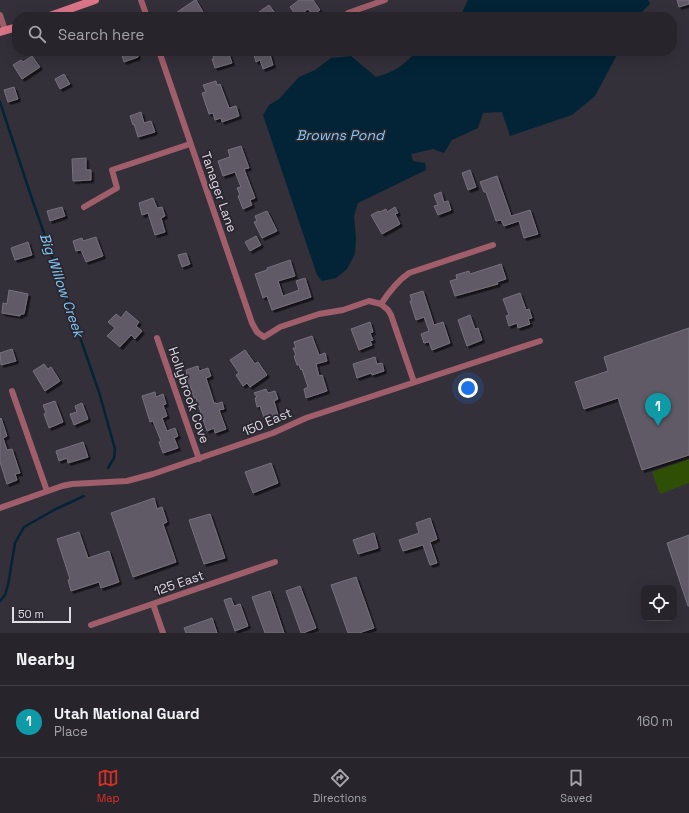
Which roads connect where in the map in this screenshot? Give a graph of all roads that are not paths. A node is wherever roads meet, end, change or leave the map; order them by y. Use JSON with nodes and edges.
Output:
{"nodes":[{"id":1,"x":95,"y":0,"type":"edge"},
{"id":2,"x":141,"y":0,"type":"edge"},
{"id":3,"x":364,"y":0,"type":"edge"},
{"id":4,"x":385,"y":0,"type":"edge"},
{"id":5,"x":366,"y":7,"type":"junction"},
{"id":6,"x":61,"y":12,"type":"edge"},
{"id":7,"x":145,"y":12,"type":"edge"},
{"id":8,"x":351,"y":12,"type":"edge"},
{"id":9,"x":0,"y":15,"type":"edge"},
{"id":10,"x":3,"y":31,"type":"edge"},
{"id":11,"x":161,"y":56,"type":"edge"},
{"id":12,"x":190,"y":144,"type":"junction"},
{"id":13,"x":84,"y":207,"type":"dead end"},
{"id":14,"x":493,"y":245,"type":"dead end"},
{"id":15,"x":381,"y":304,"type":"junction"},
{"id":16,"x":157,"y":338,"type":"dead end"},
{"id":17,"x":540,"y":341,"type":"dead end"},
{"id":18,"x":414,"y":382,"type":"junction"},
{"id":19,"x":12,"y":390,"type":"dead end"},
{"id":20,"x":199,"y":459,"type":"junction"},
{"id":21,"x":47,"y":491,"type":"junction"},
{"id":22,"x":0,"y":508,"type":"edge"},
{"id":23,"x":275,"y":562,"type":"dead end"},
{"id":24,"x":153,"y":604,"type":"junction"},
{"id":25,"x":91,"y":625,"type":"dead end"},
{"id":26,"x":163,"y":633,"type":"edge"}],
"edges":[{"from":1,"to":6,"type":"main road"},
{"from":2,"to":7,"type":"street"},
{"from":3,"to":5,"type":"street"},
{"from":4,"to":5,"type":"street"},
{"from":5,"to":8,"type":"street"},
{"from":9,"to":10,"type":"street"},
{"from":11,"to":12,"type":"street","name":"Tanager Lane"},
{"from":12,"to":13,"type":"street"},
{"from":12,"to":15,"type":"street","name":"Tanager Lane"},
{"from":14,"to":15,"type":"street"},
{"from":15,"to":18,"type":"street"},
{"from":16,"to":20,"type":"street","name":"Hollybrook Cove"},
{"from":17,"to":18,"type":"street","name":"150 East"},
{"from":18,"to":20,"type":"street","name":"150 East"},
{"from":19,"to":21,"type":"street"},
{"from":20,"to":21,"type":"street","name":"150 East"},
{"from":21,"to":22,"type":"street","name":"150 East"},
{"from":23,"to":24,"type":"street","name":"125 East"},
{"from":24,"to":25,"type":"street","name":"125 East"},
{"from":24,"to":26,"type":"street"}]}
